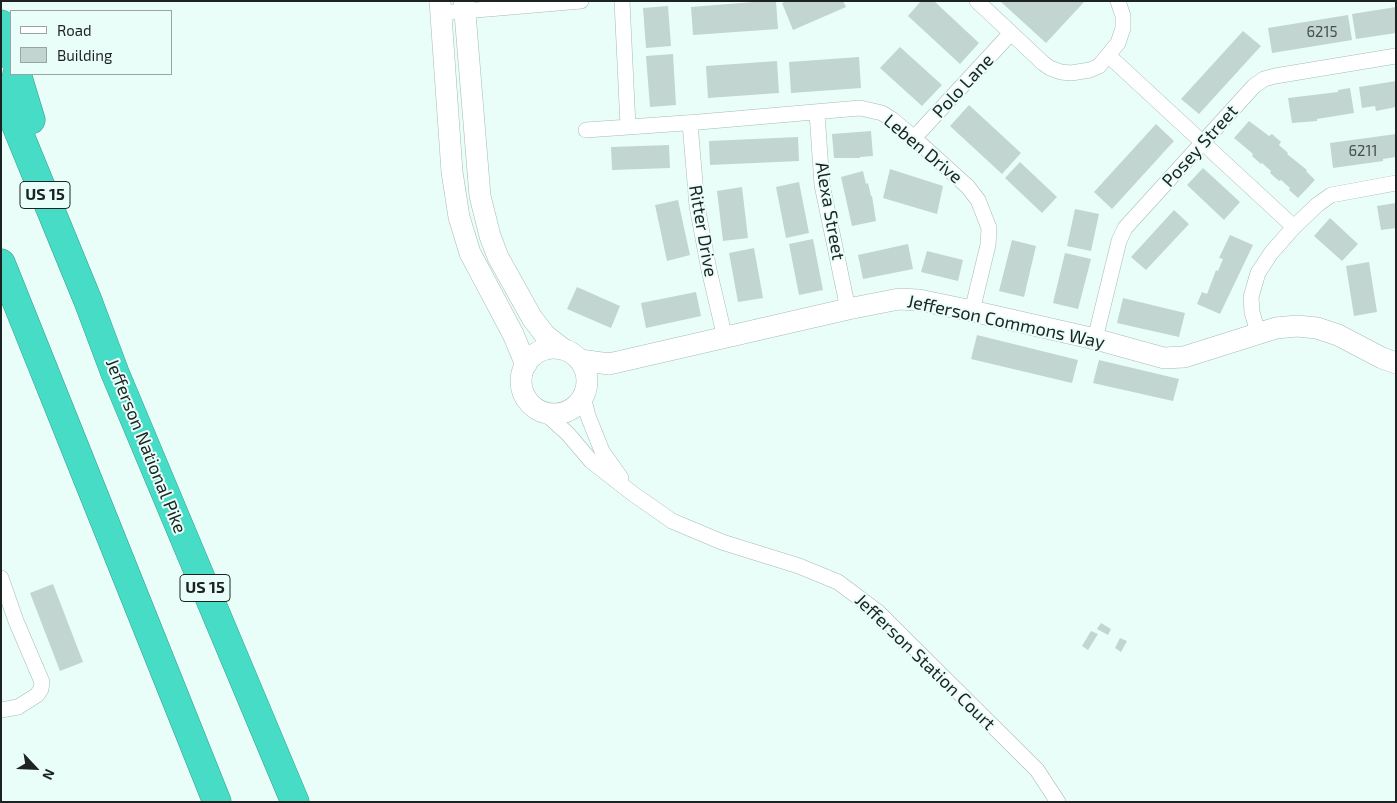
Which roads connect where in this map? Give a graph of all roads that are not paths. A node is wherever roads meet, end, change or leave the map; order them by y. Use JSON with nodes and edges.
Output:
{"nodes":[{"id":1,"x":581,"y":1,"type":"edge"},
{"id":2,"x":622,"y":1,"type":"edge"},
{"id":3,"x":977,"y":1,"type":"edge"},
{"id":4,"x":1118,"y":1,"type":"edge"},
{"id":5,"x":464,"y":6,"type":"edge"},
{"id":6,"x":441,"y":7,"type":"edge"},
{"id":7,"x":1,"y":24,"type":"edge"},
{"id":8,"x":1011,"y":33,"type":"junction"},
{"id":9,"x":10,"y":53,"type":"edge"},
{"id":10,"x":1108,"y":56,"type":"junction"},
{"id":11,"x":1396,"y":56,"type":"edge"},
{"id":12,"x":17,"y":75,"type":"edge"},
{"id":13,"x":1,"y":89,"type":"edge"},
{"id":14,"x":816,"y":113,"type":"junction"},
{"id":15,"x":690,"y":123,"type":"junction"},
{"id":16,"x":628,"y":126,"type":"junction"},
{"id":17,"x":586,"y":130,"type":"dead end"},
{"id":18,"x":914,"y":138,"type":"junction"},
{"id":19,"x":1202,"y":143,"type":"junction"},
{"id":20,"x":1396,"y":183,"type":"edge"},
{"id":21,"x":1294,"y":227,"type":"junction"},
{"id":22,"x":1,"y":263,"type":"edge"},
{"id":23,"x":1,"y":291,"type":"edge"},
{"id":24,"x":88,"y":300,"type":"junction"},
{"id":25,"x":848,"y":309,"type":"junction"},
{"id":26,"x":972,"y":311,"type":"junction"},
{"id":27,"x":1258,"y":333,"type":"junction"},
{"id":28,"x":725,"y":338,"type":"junction"},
{"id":29,"x":1095,"y":339,"type":"junction"},
{"id":30,"x":571,"y":355,"type":"junction"},
{"id":31,"x":1396,"y":363,"type":"edge"},
{"id":32,"x":609,"y":364,"type":"junction"},
{"id":33,"x":526,"y":365,"type":"junction"},
{"id":34,"x":585,"y":389,"type":"junction"},
{"id":35,"x":544,"y":412,"type":"junction"},
{"id":36,"x":74,"y":442,"type":"junction"},
{"id":37,"x":632,"y":493,"type":"junction"},
{"id":38,"x":1,"y":578,"type":"edge"},
{"id":39,"x":8,"y":619,"type":"edge"},
{"id":40,"x":1,"y":710,"type":"edge"},
{"id":41,"x":217,"y":802,"type":"edge"},
{"id":42,"x":295,"y":802,"type":"edge"},
{"id":43,"x":1058,"y":802,"type":"edge"}],
"edges":[{"from":1,"to":5,"type":"street"},
{"from":2,"to":16,"type":"street"},
{"from":3,"to":8,"type":"street"},
{"from":4,"to":10,"type":"street"},
{"from":5,"to":6,"type":"street"},
{"from":5,"to":30,"type":"street"},
{"from":6,"to":33,"type":"street"},
{"from":7,"to":9,"type":"highway"},
{"from":8,"to":10,"type":"street"},
{"from":8,"to":18,"type":"street","name":"Polo Lane"},
{"from":10,"to":19,"type":"street"},
{"from":11,"to":19,"type":"street","name":"Posey Street"},
{"from":12,"to":24,"type":"highway"},
{"from":13,"to":24,"type":"highway","name":"Jefferson National Pike","number":"US 15"},
{"from":14,"to":15,"type":"street","name":"Leben Drive"},
{"from":14,"to":18,"type":"street","name":"Leben Drive"},
{"from":14,"to":25,"type":"street","name":"Alexa Street"},
{"from":15,"to":16,"type":"street","name":"Leben Drive"},
{"from":15,"to":28,"type":"street","name":"Ritter Drive"},
{"from":16,"to":17,"type":"street","name":"Leben Drive"},
{"from":18,"to":26,"type":"street","name":"Leben Drive"},
{"from":19,"to":21,"type":"street"},
{"from":19,"to":29,"type":"street","name":"Posey Street"},
{"from":20,"to":21,"type":"street"},
{"from":21,"to":27,"type":"street"},
{"from":22,"to":36,"type":"highway"},
{"from":23,"to":36,"type":"highway"},
{"from":24,"to":42,"type":"highway","name":"Jefferson National Pike","number":"US 15"},
{"from":25,"to":26,"type":"street","name":"Jefferson Commons Way"},
{"from":25,"to":28,"type":"street","name":"Jefferson Commons Way"},
{"from":26,"to":29,"type":"street","name":"Jefferson Commons Way"},
{"from":27,"to":29,"type":"street","name":"Jefferson Commons Way"},
{"from":27,"to":31,"type":"street","name":"Jefferson Commons Way"},
{"from":28,"to":32,"type":"street","name":"Jefferson Commons Way"},
{"from":30,"to":32,"type":"street","name":"Jefferson Commons Way"},
{"from":30,"to":33,"type":"street"},
{"from":30,"to":34,"type":"street"},
{"from":32,"to":34,"type":"street","name":"Jefferson Commons Way"},
{"from":33,"to":35,"type":"street"},
{"from":34,"to":35,"type":"street"},
{"from":34,"to":37,"type":"street","name":"Jefferson Station Court"},
{"from":35,"to":37,"type":"street","name":"Jefferson Station Court"},
{"from":36,"to":41,"type":"highway"},
{"from":37,"to":43,"type":"street","name":"Jefferson Station Court"},
{"from":38,"to":39,"type":"street"},
{"from":39,"to":40,"type":"street"}]}
